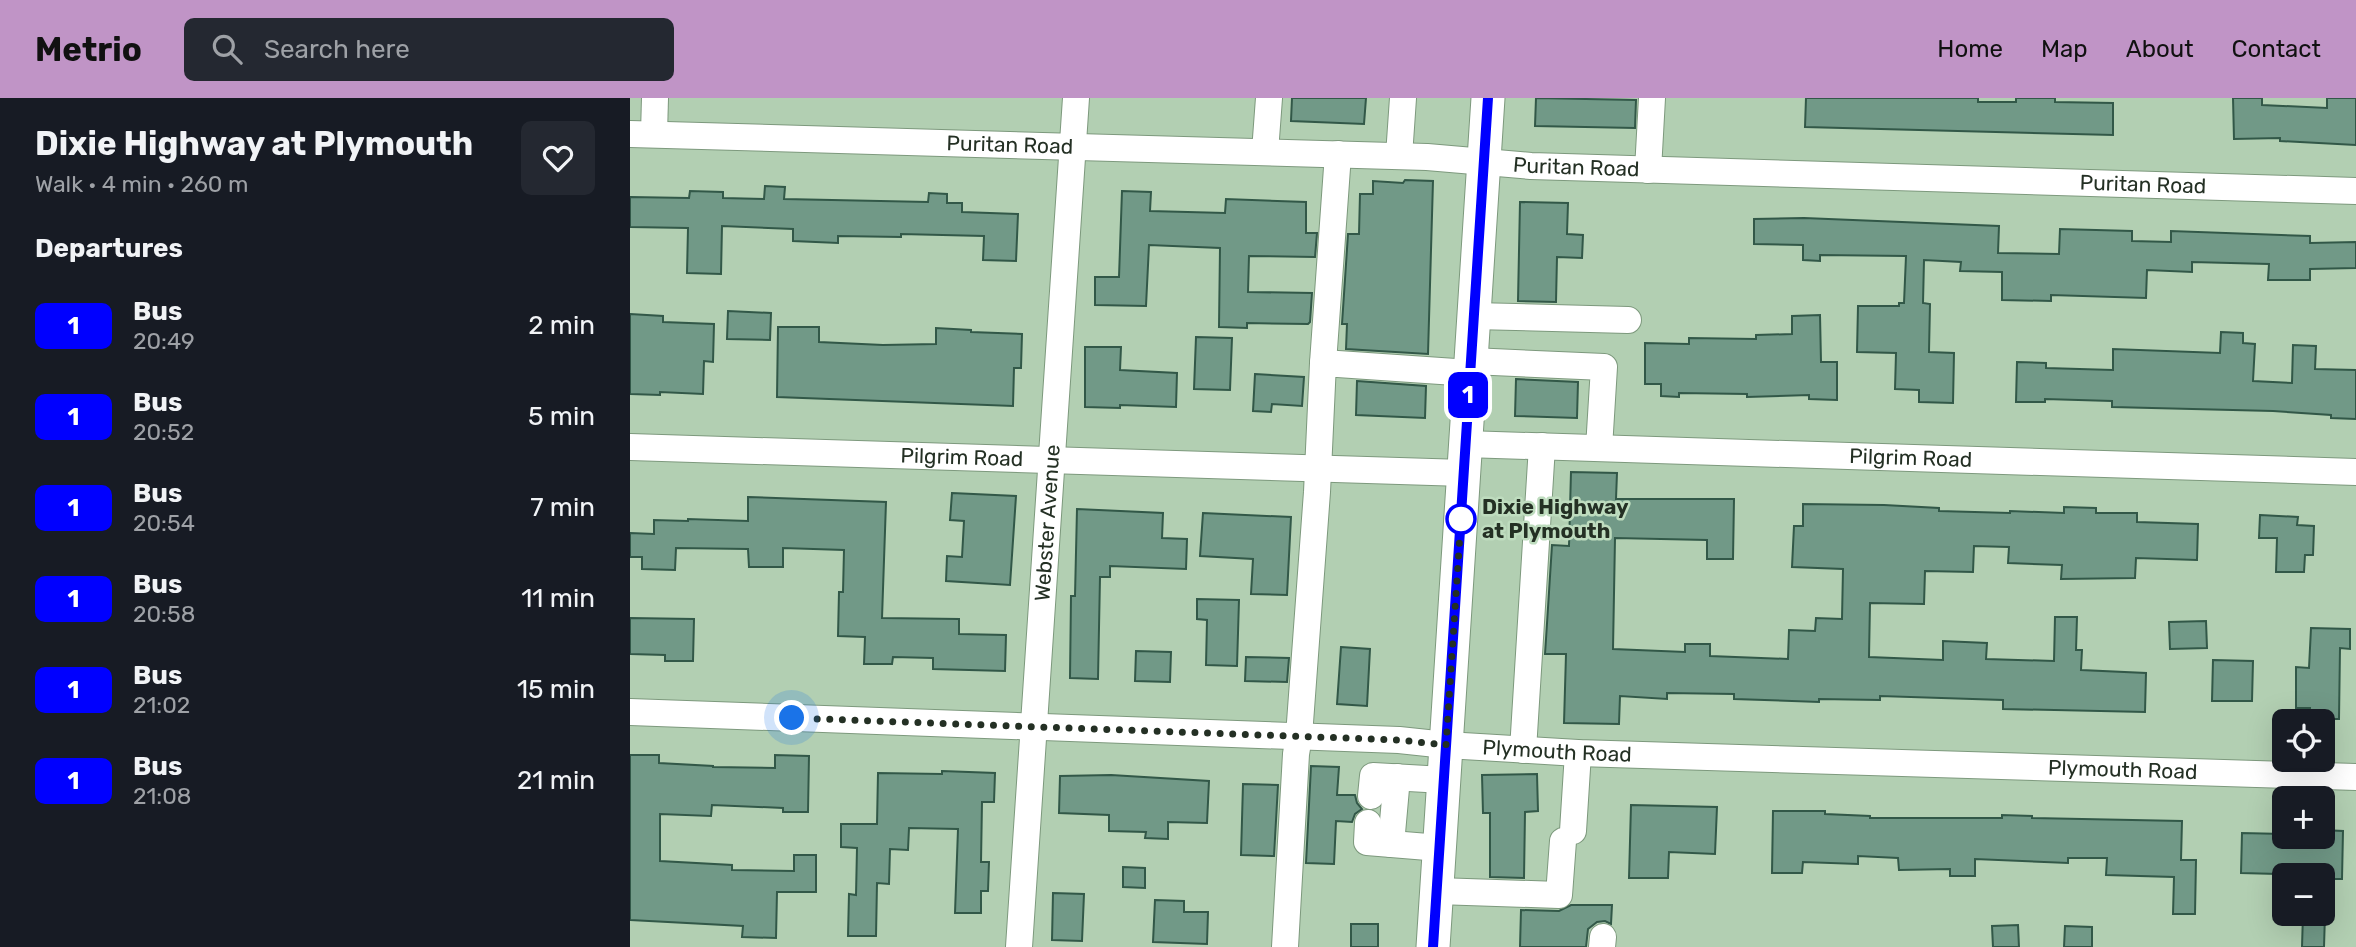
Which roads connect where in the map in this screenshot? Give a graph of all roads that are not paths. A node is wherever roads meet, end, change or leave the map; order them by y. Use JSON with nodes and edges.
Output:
{"nodes":[{"id":1,"x":655,"y":98,"type":"edge"},
{"id":2,"x":1076,"y":98,"type":"edge"},
{"id":3,"x":1269,"y":98,"type":"edge"},
{"id":4,"x":1403,"y":98,"type":"edge"},
{"id":5,"x":1488,"y":98,"type":"edge"},
{"id":6,"x":1652,"y":98,"type":"edge"},
{"id":7,"x":642,"y":134,"type":"edge"},
{"id":8,"x":1072,"y":148,"type":"junction"},
{"id":9,"x":1265,"y":152,"type":"junction"},
{"id":10,"x":1338,"y":154,"type":"junction"},
{"id":11,"x":1399,"y":156,"type":"junction"},
{"id":12,"x":1483,"y":162,"type":"junction"},
{"id":13,"x":1648,"y":170,"type":"junction"},
{"id":14,"x":2356,"y":191,"type":"edge"},
{"id":15,"x":1474,"y":316,"type":"junction"},
{"id":16,"x":1628,"y":320,"type":"dead end"},
{"id":17,"x":1323,"y":363,"type":"junction"},
{"id":18,"x":1470,"y":367,"type":"junction"},
{"id":19,"x":1542,"y":446,"type":"junction"},
{"id":20,"x":630,"y":447,"type":"edge"},
{"id":21,"x":1599,"y":448,"type":"junction"},
{"id":22,"x":1465,"y":458,"type":"junction"},
{"id":23,"x":1051,"y":462,"type":"junction"},
{"id":24,"x":1318,"y":469,"type":"junction"},
{"id":25,"x":2356,"y":472,"type":"edge"},
{"id":26,"x":630,"y":712,"type":"edge"},
{"id":27,"x":1034,"y":727,"type":"junction"},
{"id":28,"x":1299,"y":736,"type":"junction"},
{"id":29,"x":1375,"y":739,"type":"junction"},
{"id":30,"x":1446,"y":745,"type":"junction"},
{"id":31,"x":1523,"y":750,"type":"junction"},
{"id":32,"x":1578,"y":753,"type":"junction"},
{"id":33,"x":2356,"y":778,"type":"edge"},
{"id":34,"x":1444,"y":780,"type":"junction"},
{"id":35,"x":1380,"y":783,"type":"junction"},
{"id":36,"x":1368,"y":823,"type":"dead end"},
{"id":37,"x":1391,"y":844,"type":"junction"},
{"id":38,"x":1440,"y":848,"type":"junction"},
{"id":39,"x":1437,"y":891,"type":"junction"},
{"id":40,"x":1019,"y":947,"type":"edge"},
{"id":41,"x":1285,"y":947,"type":"edge"},
{"id":42,"x":1433,"y":947,"type":"edge"}],
"edges":[{"from":1,"to":7,"type":"street"},
{"from":2,"to":8,"type":"street","name":"Webster Avenue"},
{"from":3,"to":9,"type":"street"},
{"from":4,"to":11,"type":"street"},
{"from":5,"to":12,"type":"main road"},
{"from":6,"to":13,"type":"street"},
{"from":7,"to":8,"type":"street","name":"Puritan Road"},
{"from":8,"to":9,"type":"street","name":"Puritan Road"},
{"from":8,"to":23,"type":"street","name":"Webster Avenue"},
{"from":9,"to":10,"type":"street","name":"Puritan Road"},
{"from":10,"to":11,"type":"street","name":"Puritan Road"},
{"from":10,"to":17,"type":"street"},
{"from":11,"to":12,"type":"street","name":"Puritan Road"},
{"from":12,"to":13,"type":"street","name":"Puritan Road"},
{"from":12,"to":15,"type":"main road"},
{"from":13,"to":14,"type":"street","name":"Puritan Road"},
{"from":15,"to":16,"type":"street"},
{"from":15,"to":18,"type":"main road"},
{"from":17,"to":18,"type":"street"},
{"from":17,"to":24,"type":"street"},
{"from":18,"to":21,"type":"street"},
{"from":18,"to":22,"type":"main road"},
{"from":19,"to":21,"type":"street","name":"Pilgrim Road"},
{"from":19,"to":22,"type":"street","name":"Pilgrim Road"},
{"from":19,"to":31,"type":"street"},
{"from":20,"to":23,"type":"street","name":"Pilgrim Road"},
{"from":21,"to":25,"type":"street","name":"Pilgrim Road"},
{"from":22,"to":24,"type":"street","name":"Pilgrim Road"},
{"from":22,"to":30,"type":"main road"},
{"from":23,"to":24,"type":"street","name":"Pilgrim Road"},
{"from":23,"to":27,"type":"street","name":"Webster Avenue"},
{"from":24,"to":28,"type":"street"},
{"from":26,"to":27,"type":"street","name":"Plymouth Road"},
{"from":27,"to":28,"type":"street","name":"Plymouth Road"},
{"from":27,"to":40,"type":"street","name":"Webster Avenue"},
{"from":28,"to":29,"type":"street","name":"Plymouth Road"},
{"from":28,"to":41,"type":"street"},
{"from":29,"to":30,"type":"street","name":"Plymouth Road"},
{"from":29,"to":35,"type":"street"},
{"from":30,"to":31,"type":"street","name":"Plymouth Road"},
{"from":30,"to":34,"type":"main road"},
{"from":31,"to":32,"type":"street","name":"Plymouth Road"},
{"from":32,"to":33,"type":"street","name":"Plymouth Road"},
{"from":32,"to":39,"type":"street"},
{"from":34,"to":35,"type":"street"},
{"from":34,"to":38,"type":"main road"},
{"from":35,"to":37,"type":"street"},
{"from":36,"to":37,"type":"street"},
{"from":37,"to":38,"type":"street"},
{"from":38,"to":39,"type":"main road"},
{"from":39,"to":42,"type":"main road"}]}
